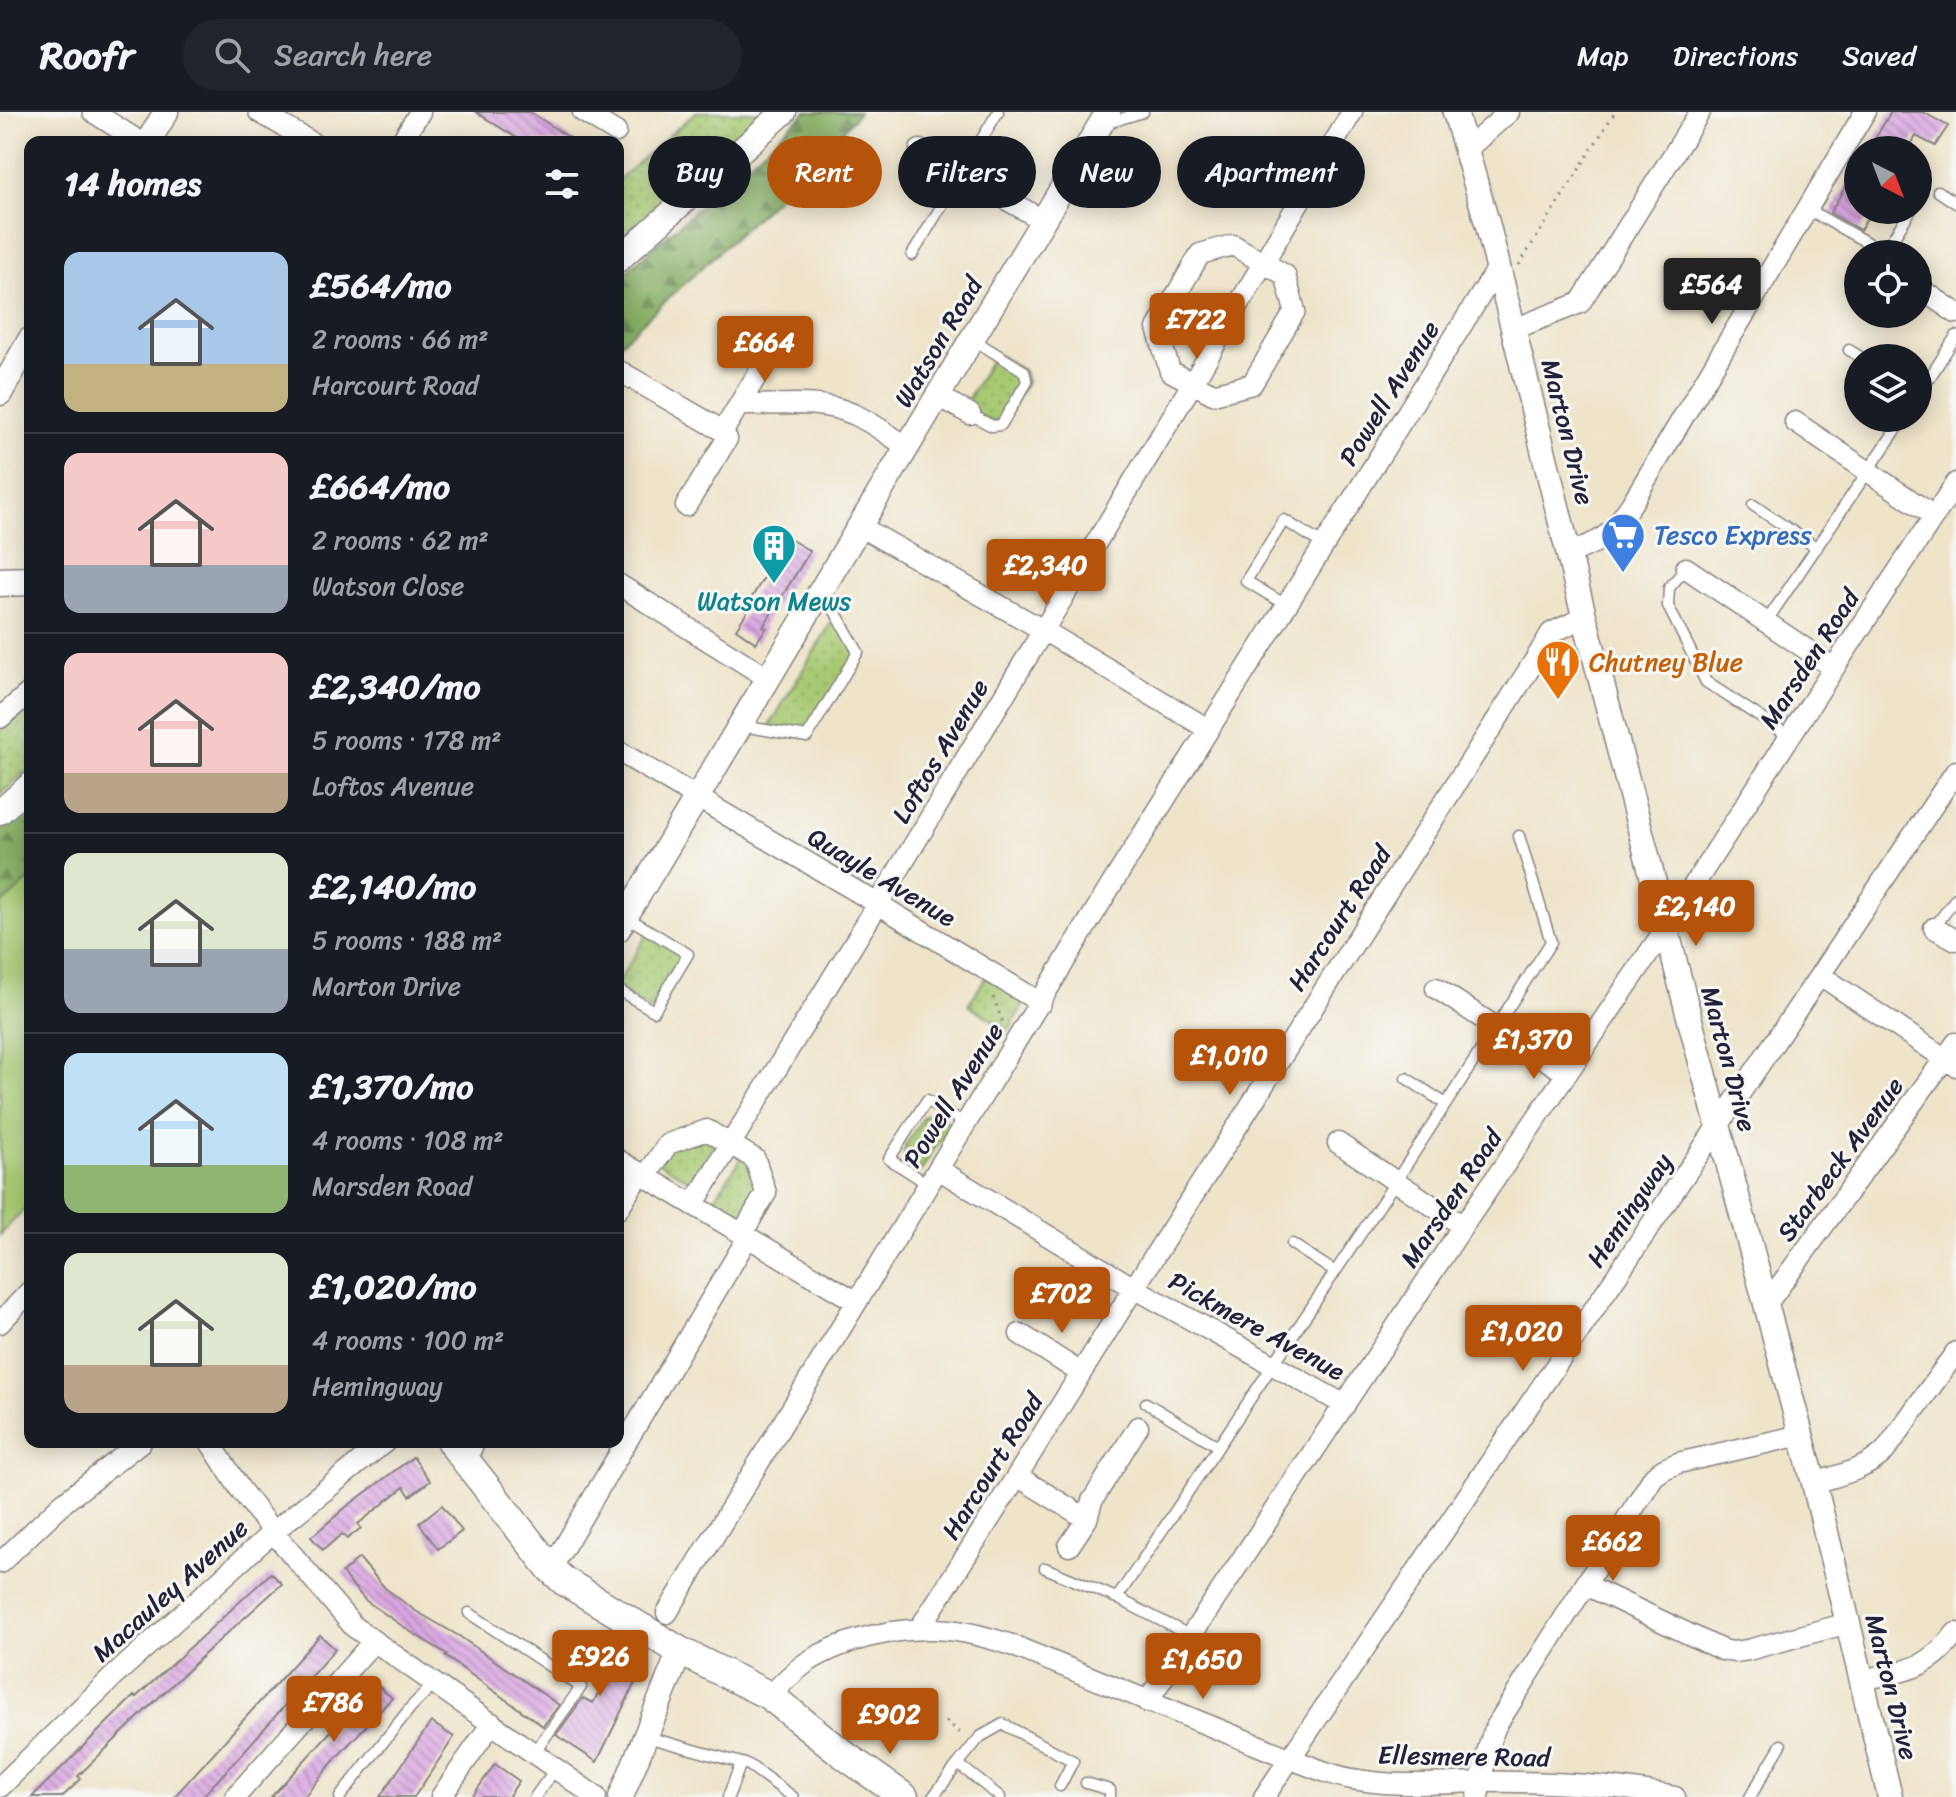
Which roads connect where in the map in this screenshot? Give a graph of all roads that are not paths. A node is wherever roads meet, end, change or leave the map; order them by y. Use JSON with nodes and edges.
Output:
{"nodes":[{"id":1,"x":93,"y":112,"type":"edge"},
{"id":2,"x":166,"y":112,"type":"edge"},
{"id":3,"x":259,"y":112,"type":"edge"},
{"id":4,"x":420,"y":112,"type":"edge"},
{"id":5,"x":583,"y":112,"type":"edge"},
{"id":6,"x":784,"y":112,"type":"edge"},
{"id":7,"x":998,"y":112,"type":"edge"},
{"id":8,"x":1143,"y":112,"type":"edge"},
{"id":9,"x":1352,"y":112,"type":"edge"},
{"id":10,"x":1455,"y":112,"type":"edge"},
{"id":11,"x":1509,"y":112,"type":"edge"},
{"id":12,"x":1700,"y":112,"type":"edge"},
{"id":13,"x":1865,"y":112,"type":"edge"},
{"id":14,"x":1104,"y":118,"type":"edge"},
{"id":15,"x":616,"y":132,"type":"dead end"},
{"id":16,"x":131,"y":136,"type":"edge"},
{"id":17,"x":152,"y":136,"type":"edge"},
{"id":18,"x":301,"y":136,"type":"edge"},
{"id":19,"x":405,"y":136,"type":"edge"},
{"id":20,"x":983,"y":136,"type":"edge"},
{"id":21,"x":1466,"y":150,"type":"junction"},
{"id":22,"x":1938,"y":191,"type":"dead end"},
{"id":23,"x":1956,"y":203,"type":"edge"},
{"id":24,"x":940,"y":208,"type":"edge"},
{"id":25,"x":1022,"y":208,"type":"edge"},
{"id":26,"x":1807,"y":209,"type":"junction"},
{"id":27,"x":1044,"y":221,"type":"junction"},
{"id":28,"x":1902,"y":224,"type":"edge"},
{"id":29,"x":624,"y":255,"type":"edge"},
{"id":30,"x":912,"y":255,"type":"dead end"},
{"id":31,"x":1263,"y":262,"type":"junction"},
{"id":32,"x":1500,"y":279,"type":"junction"},
{"id":33,"x":1932,"y":297,"type":"edge"},
{"id":34,"x":1956,"y":313,"type":"edge"},
{"id":35,"x":1514,"y":329,"type":"junction"},
{"id":36,"x":784,"y":331,"type":"dead end"},
{"id":37,"x":1956,"y":336,"type":"edge"},
{"id":38,"x":972,"y":339,"type":"junction"},
{"id":39,"x":24,"y":351,"type":"edge"},
{"id":40,"x":1932,"y":373,"type":"edge"},
{"id":41,"x":624,"y":374,"type":"edge"},
{"id":42,"x":1192,"y":384,"type":"junction"},
{"id":43,"x":0,"y":393,"type":"edge"},
{"id":44,"x":938,"y":396,"type":"junction"},
{"id":45,"x":739,"y":405,"type":"junction"},
{"id":46,"x":970,"y":414,"type":"joint"},
{"id":47,"x":1795,"y":422,"type":"dead end"},
{"id":48,"x":723,"y":431,"type":"junction"},
{"id":49,"x":1895,"y":432,"type":"edge"},
{"id":50,"x":907,"y":447,"type":"junction"},
{"id":51,"x":1869,"y":472,"type":"junction"},
{"id":52,"x":1956,"y":483,"type":"edge"},
{"id":53,"x":1753,"y":505,"type":"dead end"},
{"id":54,"x":686,"y":506,"type":"dead end"},
{"id":55,"x":1934,"y":516,"type":"junction"},
{"id":56,"x":859,"y":526,"type":"junction"},
{"id":57,"x":1324,"y":545,"type":"junction"},
{"id":58,"x":1817,"y":548,"type":"junction"},
{"id":59,"x":1569,"y":554,"type":"junction"},
{"id":60,"x":1686,"y":568,"type":"joint"},
{"id":61,"x":24,"y":581,"type":"edge"},
{"id":62,"x":0,"y":582,"type":"edge"},
{"id":63,"x":624,"y":588,"type":"edge"},
{"id":64,"x":822,"y":588,"type":"junction"},
{"id":65,"x":1286,"y":605,"type":"junction"},
{"id":66,"x":1585,"y":617,"type":"junction"},
{"id":67,"x":1766,"y":622,"type":"junction"},
{"id":68,"x":1043,"y":630,"type":"junction"},
{"id":69,"x":1834,"y":668,"type":"junction"},
{"id":70,"x":768,"y":678,"type":"junction"},
{"id":71,"x":24,"y":697,"type":"edge"},
{"id":72,"x":0,"y":718,"type":"edge"},
{"id":73,"x":739,"y":726,"type":"junction"},
{"id":74,"x":1208,"y":729,"type":"junction"},
{"id":75,"x":1789,"y":736,"type":"junction"},
{"id":76,"x":624,"y":755,"type":"edge"},
{"id":77,"x":1956,"y":771,"type":"edge"},
{"id":78,"x":24,"y":790,"type":"edge"},
{"id":79,"x":696,"y":797,"type":"junction"},
{"id":80,"x":0,"y":812,"type":"edge"},
{"id":81,"x":1519,"y":836,"type":"dead end"},
{"id":82,"x":1956,"y":898,"type":"edge"},
{"id":83,"x":878,"y":904,"type":"junction"},
{"id":84,"x":624,"y":920,"type":"edge"},
{"id":85,"x":624,"y":924,"type":"edge"},
{"id":86,"x":1666,"y":928,"type":"junction"},
{"id":87,"x":1934,"y":928,"type":"joint"},
{"id":88,"x":1956,"y":940,"type":"edge"},
{"id":89,"x":1820,"y":975,"type":"junction"},
{"id":90,"x":1436,"y":988,"type":"dead end"},
{"id":91,"x":624,"y":994,"type":"edge"},
{"id":92,"x":1041,"y":1003,"type":"junction"},
{"id":93,"x":1496,"y":1028,"type":"junction"},
{"id":94,"x":1952,"y":1056,"type":"edge"},
{"id":95,"x":1566,"y":1073,"type":"junction"},
{"id":96,"x":1406,"y":1078,"type":"dead end"},
{"id":97,"x":1446,"y":1104,"type":"junction"},
{"id":98,"x":966,"y":1124,"type":"junction"},
{"id":99,"x":1718,"y":1125,"type":"junction"},
{"id":100,"x":1338,"y":1143,"type":"dead end"},
{"id":101,"x":732,"y":1144,"type":"junction"},
{"id":102,"x":624,"y":1164,"type":"edge"},
{"id":103,"x":643,"y":1175,"type":"junction"},
{"id":104,"x":933,"y":1176,"type":"junction"},
{"id":105,"x":1396,"y":1181,"type":"junction"},
{"id":106,"x":624,"y":1201,"type":"edge"},
{"id":107,"x":693,"y":1205,"type":"junction"},
{"id":108,"x":1463,"y":1226,"type":"junction"},
{"id":109,"x":745,"y":1236,"type":"junction"},
{"id":110,"x":1292,"y":1244,"type":"dead end"},
{"id":111,"x":1335,"y":1272,"type":"junction"},
{"id":112,"x":1134,"y":1288,"type":"junction"},
{"id":113,"x":24,"y":1297,"type":"edge"},
{"id":114,"x":857,"y":1302,"type":"junction"},
{"id":115,"x":1766,"y":1305,"type":"junction"},
{"id":116,"x":0,"y":1323,"type":"edge"},
{"id":117,"x":1020,"y":1334,"type":"dead end"},
{"id":118,"x":1956,"y":1352,"type":"edge"},
{"id":119,"x":1273,"y":1365,"type":"junction"},
{"id":120,"x":1081,"y":1373,"type":"junction"},
{"id":121,"x":1146,"y":1403,"type":"dead end"},
{"id":122,"x":1345,"y":1405,"type":"junction"},
{"id":123,"x":1138,"y":1427,"type":"dead end"},
{"id":124,"x":1801,"y":1435,"type":"junction"},
{"id":125,"x":624,"y":1444,"type":"edge"},
{"id":126,"x":1218,"y":1446,"type":"junction"},
{"id":127,"x":133,"y":1448,"type":"edge"},
{"id":128,"x":214,"y":1448,"type":"edge"},
{"id":129,"x":378,"y":1448,"type":"edge"},
{"id":130,"x":464,"y":1448,"type":"edge"},
{"id":131,"x":621,"y":1448,"type":"edge"},
{"id":132,"x":1017,"y":1476,"type":"junction"},
{"id":133,"x":1814,"y":1483,"type":"junction"},
{"id":134,"x":1087,"y":1519,"type":"junction"},
{"id":135,"x":273,"y":1532,"type":"junction"},
{"id":136,"x":1069,"y":1546,"type":"dead end"},
{"id":137,"x":0,"y":1563,"type":"edge"},
{"id":138,"x":1045,"y":1568,"type":"dead end"},
{"id":139,"x":551,"y":1569,"type":"junction"},
{"id":140,"x":1586,"y":1585,"type":"junction"},
{"id":141,"x":1119,"y":1599,"type":"junction"},
{"id":142,"x":469,"y":1613,"type":"dead end"},
{"id":143,"x":667,"y":1613,"type":"dead end"},
{"id":144,"x":1848,"y":1623,"type":"junction"},
{"id":145,"x":920,"y":1628,"type":"junction"},
{"id":146,"x":1956,"y":1633,"type":"edge"},
{"id":147,"x":1191,"y":1636,"type":"junction"},
{"id":148,"x":374,"y":1641,"type":"junction"},
{"id":149,"x":680,"y":1651,"type":"junction"},
{"id":150,"x":1862,"y":1680,"type":"junction"},
{"id":151,"x":435,"y":1683,"type":"junction"},
{"id":152,"x":770,"y":1696,"type":"junction"},
{"id":153,"x":1147,"y":1702,"type":"junction"},
{"id":154,"x":492,"y":1723,"type":"junction"},
{"id":155,"x":646,"y":1736,"type":"junction"},
{"id":156,"x":1781,"y":1745,"type":"dead end"},
{"id":157,"x":534,"y":1753,"type":"junction"},
{"id":158,"x":1289,"y":1758,"type":"junction"},
{"id":159,"x":741,"y":1763,"type":"junction"},
{"id":160,"x":958,"y":1764,"type":"junction"},
{"id":161,"x":556,"y":1768,"type":"junction"},
{"id":162,"x":1086,"y":1783,"type":"dead end"},
{"id":163,"x":1060,"y":1786,"type":"dead end"},
{"id":164,"x":0,"y":1787,"type":"edge"},
{"id":165,"x":1480,"y":1790,"type":"edge"},
{"id":166,"x":235,"y":1797,"type":"edge"},
{"id":167,"x":340,"y":1797,"type":"edge"},
{"id":168,"x":441,"y":1797,"type":"edge"},
{"id":169,"x":535,"y":1797,"type":"edge"},
{"id":170,"x":596,"y":1797,"type":"edge"},
{"id":171,"x":621,"y":1797,"type":"edge"},
{"id":172,"x":728,"y":1797,"type":"edge"},
{"id":173,"x":793,"y":1797,"type":"edge"},
{"id":174,"x":904,"y":1797,"type":"edge"},
{"id":175,"x":933,"y":1797,"type":"edge"},
{"id":176,"x":1000,"y":1797,"type":"edge"},
{"id":177,"x":1110,"y":1797,"type":"edge"},
{"id":178,"x":1264,"y":1797,"type":"edge"},
{"id":179,"x":1675,"y":1797,"type":"edge"},
{"id":180,"x":1750,"y":1797,"type":"edge"},
{"id":181,"x":1890,"y":1797,"type":"edge"}],
"edges":[{"from":1,"to":16,"type":"street"},
{"from":2,"to":17,"type":"street"},
{"from":3,"to":18,"type":"street"},
{"from":4,"to":19,"type":"street"},
{"from":5,"to":15,"type":"street"},
{"from":6,"to":29,"type":"street"},
{"from":7,"to":20,"type":"lane"},
{"from":8,"to":14,"type":"lane","name":"Watson Road"},
{"from":9,"to":31,"type":"street","name":"Loftos Avenue"},
{"from":10,"to":21,"type":"street","name":"Marton Drive"},
{"from":11,"to":21,"type":"street"},
{"from":12,"to":35,"type":"street"},
{"from":13,"to":26,"type":"street"},
{"from":14,"to":27,"type":"street","name":"Watson Road"},
{"from":21,"to":32,"type":"street","name":"Marton Drive"},
{"from":22,"to":23,"type":"lane"},
{"from":24,"to":30,"type":"lane"},
{"from":25,"to":27,"type":"street"},
{"from":26,"to":28,"type":"lane"},
{"from":26,"to":59,"type":"street"},
{"from":27,"to":38,"type":"street","name":"Watson Road"},
{"from":31,"to":42,"type":"street","name":"Loftos Avenue"},
{"from":31,"to":42,"type":"street"},
{"from":31,"to":42,"type":"street"},
{"from":32,"to":35,"type":"street","name":"Marton Drive"},
{"from":32,"to":57,"type":"street","name":"Powell Avenue"},
{"from":33,"to":34,"type":"street"},
{"from":35,"to":59,"type":"street","name":"Marton Drive"},
{"from":36,"to":45,"type":"street"},
{"from":37,"to":40,"type":"lane"},
{"from":38,"to":44,"type":"street","name":"Watson Road"},
{"from":38,"to":46,"type":"lane","name":"Watson Road"},
{"from":39,"to":43,"type":"street"},
{"from":41,"to":48,"type":"street"},
{"from":42,"to":68,"type":"street","name":"Loftos Avenue"},
{"from":44,"to":46,"type":"street"},
{"from":44,"to":50,"type":"street","name":"Watson Road"},
{"from":45,"to":48,"type":"street"},
{"from":45,"to":50,"type":"street"},
{"from":47,"to":51,"type":"street"},
{"from":48,"to":54,"type":"street"},
{"from":49,"to":51,"type":"lane"},
{"from":50,"to":56,"type":"street","name":"Watson Road"},
{"from":51,"to":55,"type":"street"},
{"from":51,"to":58,"type":"lane"},
{"from":52,"to":55,"type":"street","name":"Marsden Road"},
{"from":53,"to":58,"type":"lane"},
{"from":55,"to":69,"type":"street","name":"Marsden Road"},
{"from":56,"to":64,"type":"street","name":"Watson Road"},
{"from":56,"to":68,"type":"street"},
{"from":57,"to":65,"type":"street","name":"Powell Avenue"},
{"from":57,"to":65,"type":"lane"},
{"from":58,"to":67,"type":"lane"},
{"from":59,"to":66,"type":"street","name":"Marton Drive"},
{"from":60,"to":67,"type":"street"},
{"from":60,"to":75,"type":"lane"},
{"from":61,"to":62,"type":"main road"},
{"from":63,"to":70,"type":"street"},
{"from":64,"to":70,"type":"street","name":"Watson Road"},
{"from":64,"to":73,"type":"lane"},
{"from":65,"to":74,"type":"street","name":"Powell Avenue"},
{"from":66,"to":86,"type":"street","name":"Marton Drive"},
{"from":66,"to":112,"type":"street","name":"Harcourt Road"},
{"from":67,"to":69,"type":"street"},
{"from":68,"to":74,"type":"street"},
{"from":68,"to":83,"type":"street","name":"Loftos Avenue"},
{"from":69,"to":75,"type":"street","name":"Marsden Road"},
{"from":70,"to":73,"type":"street","name":"Watson Road"},
{"from":71,"to":72,"type":"street"},
{"from":73,"to":79,"type":"street","name":"Watson Road"},
{"from":74,"to":92,"type":"street","name":"Powell Avenue"},
{"from":75,"to":86,"type":"street","name":"Marsden Road"},
{"from":76,"to":79,"type":"street","name":"Quayle Avenue"},
{"from":77,"to":89,"type":"street","name":"Hemingway"},
{"from":78,"to":80,"type":"street"},
{"from":79,"to":83,"type":"street","name":"Quayle Avenue"},
{"from":79,"to":84,"type":"street","name":"Watson Road"},
{"from":81,"to":93,"type":"lane"},
{"from":82,"to":87,"type":"lane"},
{"from":83,"to":92,"type":"street","name":"Quayle Avenue"},
{"from":83,"to":101,"type":"street","name":"Loftos Avenue"},
{"from":85,"to":91,"type":"lane"},
{"from":86,"to":95,"type":"street","name":"Marsden Road"},
{"from":86,"to":99,"type":"street","name":"Marton Drive"},
{"from":87,"to":88,"type":"street"},
{"from":89,"to":94,"type":"street"},
{"from":89,"to":99,"type":"street","name":"Hemingway"},
{"from":90,"to":93,"type":"street"},
{"from":92,"to":98,"type":"street","name":"Powell Avenue"},
{"from":93,"to":95,"type":"street"},
{"from":93,"to":97,"type":"lane"},
{"from":94,"to":115,"type":"street","name":"Starbeck Avenue"},
{"from":95,"to":108,"type":"street","name":"Marsden Road"},
{"from":96,"to":97,"type":"lane"},
{"from":97,"to":105,"type":"lane"},
{"from":98,"to":104,"type":"street","name":"Powell Avenue"},
{"from":98,"to":104,"type":"lane"},
{"from":99,"to":115,"type":"street","name":"Marton Drive"},
{"from":99,"to":158,"type":"street","name":"Hemingway"},
{"from":100,"to":105,"type":"street"},
{"from":101,"to":103,"type":"street"},
{"from":101,"to":107,"type":"street","name":"Loftos Avenue"},
{"from":101,"to":109,"type":"street"},
{"from":102,"to":103,"type":"street"},
{"from":103,"to":106,"type":"street"},
{"from":103,"to":107,"type":"street"},
{"from":104,"to":112,"type":"street","name":"Pickmere Avenue"},
{"from":104,"to":114,"type":"street","name":"Powell Avenue"},
{"from":105,"to":108,"type":"street"},
{"from":105,"to":111,"type":"lane"},
{"from":107,"to":109,"type":"street"},
{"from":108,"to":122,"type":"street","name":"Marsden Road"},
{"from":109,"to":114,"type":"street"},
{"from":109,"to":125,"type":"street"},
{"from":110,"to":111,"type":"lane"},
{"from":111,"to":119,"type":"lane"},
{"from":112,"to":119,"type":"street","name":"Pickmere Avenue"},
{"from":112,"to":120,"type":"street","name":"Harcourt Road"},
{"from":113,"to":116,"type":"street"},
{"from":114,"to":143,"type":"street","name":"Powell Avenue"},
{"from":115,"to":124,"type":"street","name":"Marton Drive"},
{"from":117,"to":120,"type":"street"},
{"from":118,"to":133,"type":"street"},
{"from":119,"to":122,"type":"street","name":"Pickmere Avenue"},
{"from":119,"to":126,"type":"lane"},
{"from":120,"to":132,"type":"street","name":"Harcourt Road"},
{"from":121,"to":126,"type":"lane"},
{"from":122,"to":147,"type":"street","name":"Marsden Road"},
{"from":123,"to":134,"type":"street"},
{"from":124,"to":133,"type":"street","name":"Marton Drive"},
{"from":124,"to":140,"type":"street"},
{"from":126,"to":141,"type":"lane"},
{"from":127,"to":137,"type":"street"},
{"from":128,"to":135,"type":"street"},
{"from":129,"to":135,"type":"street","name":"Macauley Avenue"},
{"from":130,"to":139,"type":"main road"},
{"from":131,"to":139,"type":"street"},
{"from":132,"to":134,"type":"street"},
{"from":132,"to":145,"type":"street","name":"Harcourt Road"},
{"from":133,"to":144,"type":"street","name":"Marton Drive"},
{"from":134,"to":136,"type":"street"},
{"from":135,"to":148,"type":"street"},
{"from":135,"to":164,"type":"street","name":"Macauley Avenue"},
{"from":138,"to":141,"type":"lane"},
{"from":139,"to":149,"type":"main road"},
{"from":140,"to":144,"type":"street"},
{"from":140,"to":165,"type":"street"},
{"from":141,"to":147,"type":"lane"},
{"from":142,"to":157,"type":"lane"},
{"from":144,"to":150,"type":"street","name":"Marton Drive"},
{"from":145,"to":152,"type":"street","name":"Ellesmere Road"},
{"from":145,"to":153,"type":"street","name":"Ellesmere Road"},
{"from":146,"to":150,"type":"street"},
{"from":147,"to":153,"type":"street","name":"Marsden Road"},
{"from":148,"to":151,"type":"street"},
{"from":148,"to":166,"type":"street"},
{"from":149,"to":152,"type":"main road"},
{"from":149,"to":155,"type":"street"},
{"from":150,"to":181,"type":"street","name":"Marton Drive"},
{"from":151,"to":154,"type":"street"},
{"from":151,"to":167,"type":"lane"},
{"from":152,"to":174,"type":"main road"},
{"from":153,"to":158,"type":"street","name":"Ellesmere Road"},
{"from":154,"to":157,"type":"street"},
{"from":154,"to":168,"type":"street"},
{"from":155,"to":159,"type":"lane"},
{"from":155,"to":171,"type":"street"},
{"from":156,"to":180,"type":"lane"},
{"from":157,"to":161,"type":"street"},
{"from":158,"to":165,"type":"street","name":"Ellesmere Road"},
{"from":158,"to":178,"type":"street","name":"Hemingway"},
{"from":159,"to":172,"type":"lane"},
{"from":159,"to":173,"type":"lane"},
{"from":160,"to":163,"type":"lane"},
{"from":160,"to":175,"type":"lane"},
{"from":160,"to":176,"type":"lane"},
{"from":161,"to":169,"type":"lane"},
{"from":161,"to":170,"type":"street"},
{"from":162,"to":177,"type":"lane"},
{"from":165,"to":179,"type":"street","name":"Ellesmere Road"}]}
